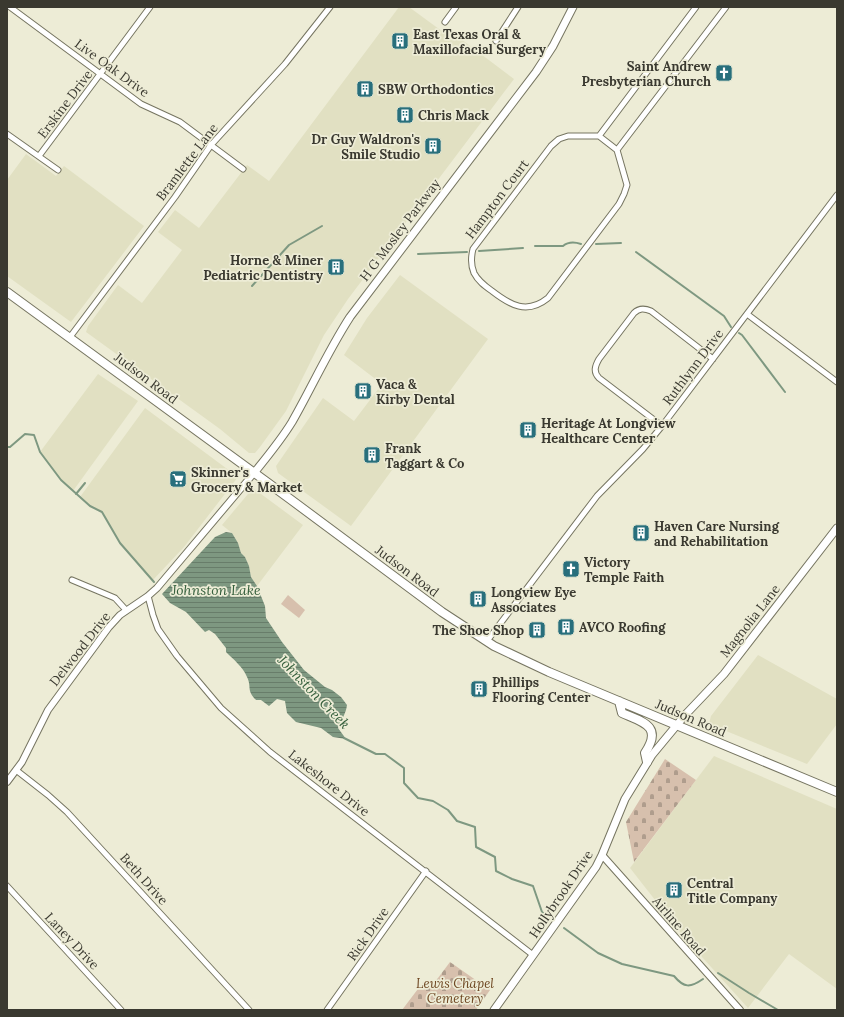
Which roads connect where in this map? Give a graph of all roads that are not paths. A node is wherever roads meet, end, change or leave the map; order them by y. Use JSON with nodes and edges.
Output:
{"nodes":[{"id":1,"x":10,"y":7,"type":"edge"},
{"id":2,"x":150,"y":7,"type":"edge"},
{"id":3,"x":330,"y":7,"type":"edge"},
{"id":4,"x":456,"y":7,"type":"edge"},
{"id":5,"x":518,"y":7,"type":"edge"},
{"id":6,"x":573,"y":7,"type":"edge"},
{"id":7,"x":696,"y":7,"type":"edge"},
{"id":8,"x":726,"y":7,"type":"edge"},
{"id":9,"x":446,"y":22,"type":"dead end"},
{"id":10,"x":496,"y":41,"type":"dead end"},
{"id":11,"x":101,"y":73,"type":"junction"},
{"id":12,"x":7,"y":134,"type":"edge"},
{"id":13,"x":599,"y":136,"type":"junction"},
{"id":14,"x":211,"y":145,"type":"junction"},
{"id":15,"x":617,"y":150,"type":"junction"},
{"id":16,"x":39,"y":156,"type":"junction"},
{"id":17,"x":243,"y":169,"type":"dead end"},
{"id":18,"x":58,"y":170,"type":"dead end"},
{"id":19,"x":837,"y":195,"type":"edge"},
{"id":20,"x":7,"y":292,"type":"edge"},
{"id":21,"x":747,"y":314,"type":"junction"},
{"id":22,"x":70,"y":337,"type":"junction"},
{"id":23,"x":713,"y":359,"type":"junction"},
{"id":24,"x":837,"y":382,"type":"edge"},
{"id":25,"x":662,"y":426,"type":"junction"},
{"id":26,"x":254,"y":474,"type":"junction"},
{"id":27,"x":837,"y":528,"type":"edge"},
{"id":28,"x":72,"y":580,"type":"dead end"},
{"id":29,"x":148,"y":596,"type":"junction"},
{"id":30,"x":126,"y":610,"type":"junction"},
{"id":31,"x":487,"y":642,"type":"junction"},
{"id":32,"x":619,"y":701,"type":"junction"},
{"id":33,"x":676,"y":725,"type":"junction"},
{"id":34,"x":647,"y":762,"type":"junction"},
{"id":35,"x":16,"y":770,"type":"junction"},
{"id":36,"x":7,"y":782,"type":"edge"},
{"id":37,"x":837,"y":792,"type":"edge"},
{"id":38,"x":602,"y":856,"type":"junction"},
{"id":39,"x":426,"y":871,"type":"junction"},
{"id":40,"x":7,"y":886,"type":"edge"},
{"id":41,"x":534,"y":955,"type":"junction"},
{"id":42,"x":121,"y":1010,"type":"edge"},
{"id":43,"x":249,"y":1010,"type":"edge"},
{"id":44,"x":327,"y":1010,"type":"edge"},
{"id":45,"x":494,"y":1010,"type":"edge"},
{"id":46,"x":740,"y":1010,"type":"edge"}],
"edges":[{"from":1,"to":11,"type":"street","name":"Live Oak Drive"},
{"from":2,"to":11,"type":"street","name":"Erskine Drive"},
{"from":3,"to":14,"type":"street","name":"Bramlette Lane"},
{"from":4,"to":9,"type":"street"},
{"from":5,"to":10,"type":"street"},
{"from":6,"to":26,"type":"main road","name":"H G Mosley Parkway"},
{"from":7,"to":13,"type":"street"},
{"from":8,"to":15,"type":"street"},
{"from":11,"to":14,"type":"street","name":"Live Oak Drive"},
{"from":11,"to":16,"type":"street","name":"Erskine Drive"},
{"from":12,"to":16,"type":"street"},
{"from":13,"to":15,"type":"street"},
{"from":13,"to":15,"type":"street","name":"Hampton Court"},
{"from":14,"to":17,"type":"street","name":"Live Oak Drive"},
{"from":14,"to":22,"type":"street","name":"Bramlette Lane"},
{"from":16,"to":18,"type":"street"},
{"from":19,"to":21,"type":"street","name":"Ruthlynn Drive"},
{"from":20,"to":22,"type":"main road","name":"Judson Road"},
{"from":21,"to":23,"type":"street","name":"Ruthlynn Drive"},
{"from":21,"to":24,"type":"street"},
{"from":22,"to":26,"type":"main road","name":"Judson Road"},
{"from":23,"to":25,"type":"street","name":"Ruthlynn Drive"},
{"from":23,"to":25,"type":"street"},
{"from":25,"to":31,"type":"street","name":"Ruthlynn Drive"},
{"from":26,"to":29,"type":"street","name":"Delwood Drive"},
{"from":26,"to":31,"type":"main road","name":"Judson Road"},
{"from":27,"to":33,"type":"main road","name":"Magnolia Lane"},
{"from":28,"to":30,"type":"street"},
{"from":29,"to":30,"type":"street","name":"Delwood Drive"},
{"from":29,"to":39,"type":"street","name":"Lakeshore Drive"},
{"from":30,"to":35,"type":"street","name":"Delwood Drive"},
{"from":31,"to":32,"type":"main road","name":"Judson Road"},
{"from":32,"to":33,"type":"main road","name":"Judson Road"},
{"from":32,"to":34,"type":"main road"},
{"from":33,"to":34,"type":"main road","name":"Hollybrook Drive"},
{"from":33,"to":37,"type":"main road","name":"Judson Road"},
{"from":34,"to":38,"type":"main road","name":"Hollybrook Drive"},
{"from":35,"to":36,"type":"street","name":"Delwood Drive"},
{"from":35,"to":43,"type":"street","name":"Beth Drive"},
{"from":38,"to":41,"type":"main road","name":"Hollybrook Drive"},
{"from":38,"to":46,"type":"street","name":"Airline Road"},
{"from":39,"to":41,"type":"street","name":"Lakeshore Drive"},
{"from":39,"to":44,"type":"street","name":"Rick Drive"},
{"from":40,"to":42,"type":"street","name":"Laney Drive"},
{"from":41,"to":45,"type":"main road","name":"Hollybrook Drive"}]}
